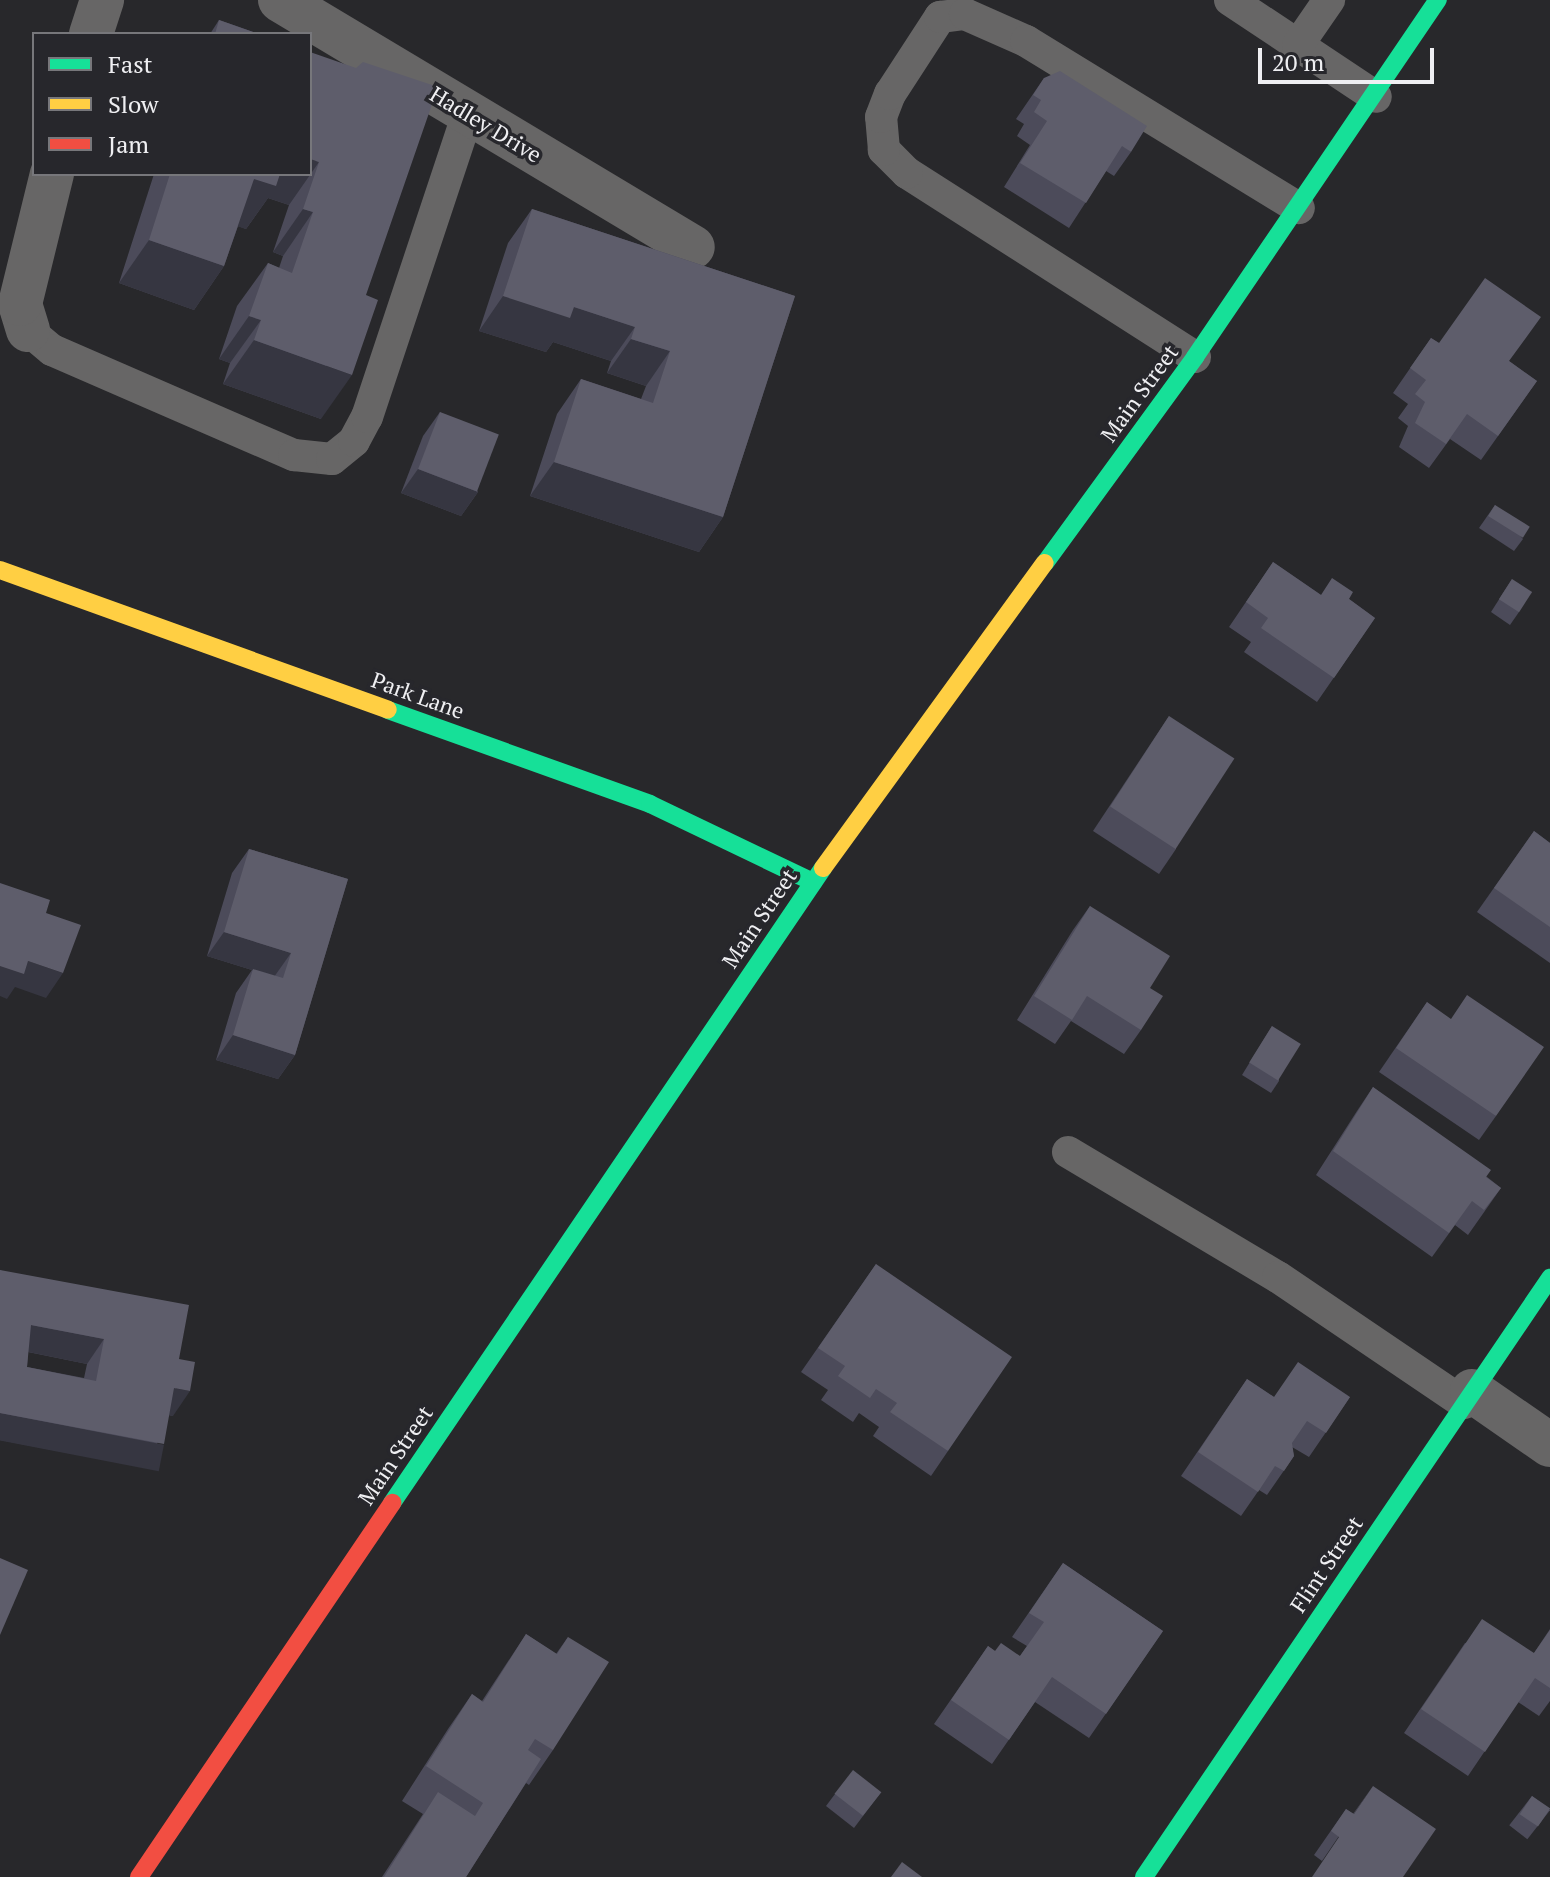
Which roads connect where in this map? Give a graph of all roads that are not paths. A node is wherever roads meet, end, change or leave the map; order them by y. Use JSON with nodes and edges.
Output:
{"nodes":[{"id":1,"x":102,"y":0,"type":"edge"},
{"id":2,"x":280,"y":0,"type":"edge"},
{"id":3,"x":1329,"y":0,"type":"edge"},
{"id":4,"x":1438,"y":0,"type":"edge"},
{"id":5,"x":1250,"y":5,"type":"edge"},
{"id":6,"x":92,"y":32,"type":"edge"},
{"id":7,"x":1298,"y":45,"type":"junction"},
{"id":8,"x":1376,"y":97,"type":"junction"},
{"id":9,"x":468,"y":113,"type":"junction"},
{"id":10,"x":52,"y":176,"type":"edge"},
{"id":11,"x":1299,"y":208,"type":"junction"},
{"id":12,"x":693,"y":247,"type":"dead end"},
{"id":13,"x":28,"y":330,"type":"joint"},
{"id":14,"x":1195,"y":357,"type":"junction"},
{"id":15,"x":0,"y":570,"type":"edge"},
{"id":16,"x":813,"y":882,"type":"junction"},
{"id":17,"x":1068,"y":1152,"type":"dead end"},
{"id":18,"x":1550,"y":1278,"type":"edge"},
{"id":19,"x":1468,"y":1397,"type":"junction"},
{"id":20,"x":1550,"y":1445,"type":"edge"},
{"id":21,"x":139,"y":1877,"type":"edge"},
{"id":22,"x":1144,"y":1877,"type":"edge"}],
"edges":[{"from":1,"to":6,"type":"street"},
{"from":2,"to":9,"type":"street","name":"Hadley Drive"},
{"from":3,"to":7,"type":"lane"},
{"from":4,"to":8,"type":"main road","name":"Main Street"},
{"from":5,"to":7,"type":"lane"},
{"from":7,"to":8,"type":"lane"},
{"from":8,"to":11,"type":"main road","name":"Main Street"},
{"from":9,"to":12,"type":"street","name":"Hadley Drive"},
{"from":9,"to":13,"type":"lane"},
{"from":10,"to":13,"type":"street"},
{"from":11,"to":14,"type":"main road","name":"Main Street"},
{"from":11,"to":14,"type":"lane"},
{"from":14,"to":16,"type":"main road","name":"Main Street"},
{"from":15,"to":16,"type":"main road","name":"Park Lane"},
{"from":16,"to":21,"type":"main road","name":"Main Street"},
{"from":17,"to":19,"type":"lane"},
{"from":18,"to":19,"type":"main road","name":"Flint Street"},
{"from":19,"to":20,"type":"street"},
{"from":19,"to":22,"type":"main road","name":"Flint Street"}]}
